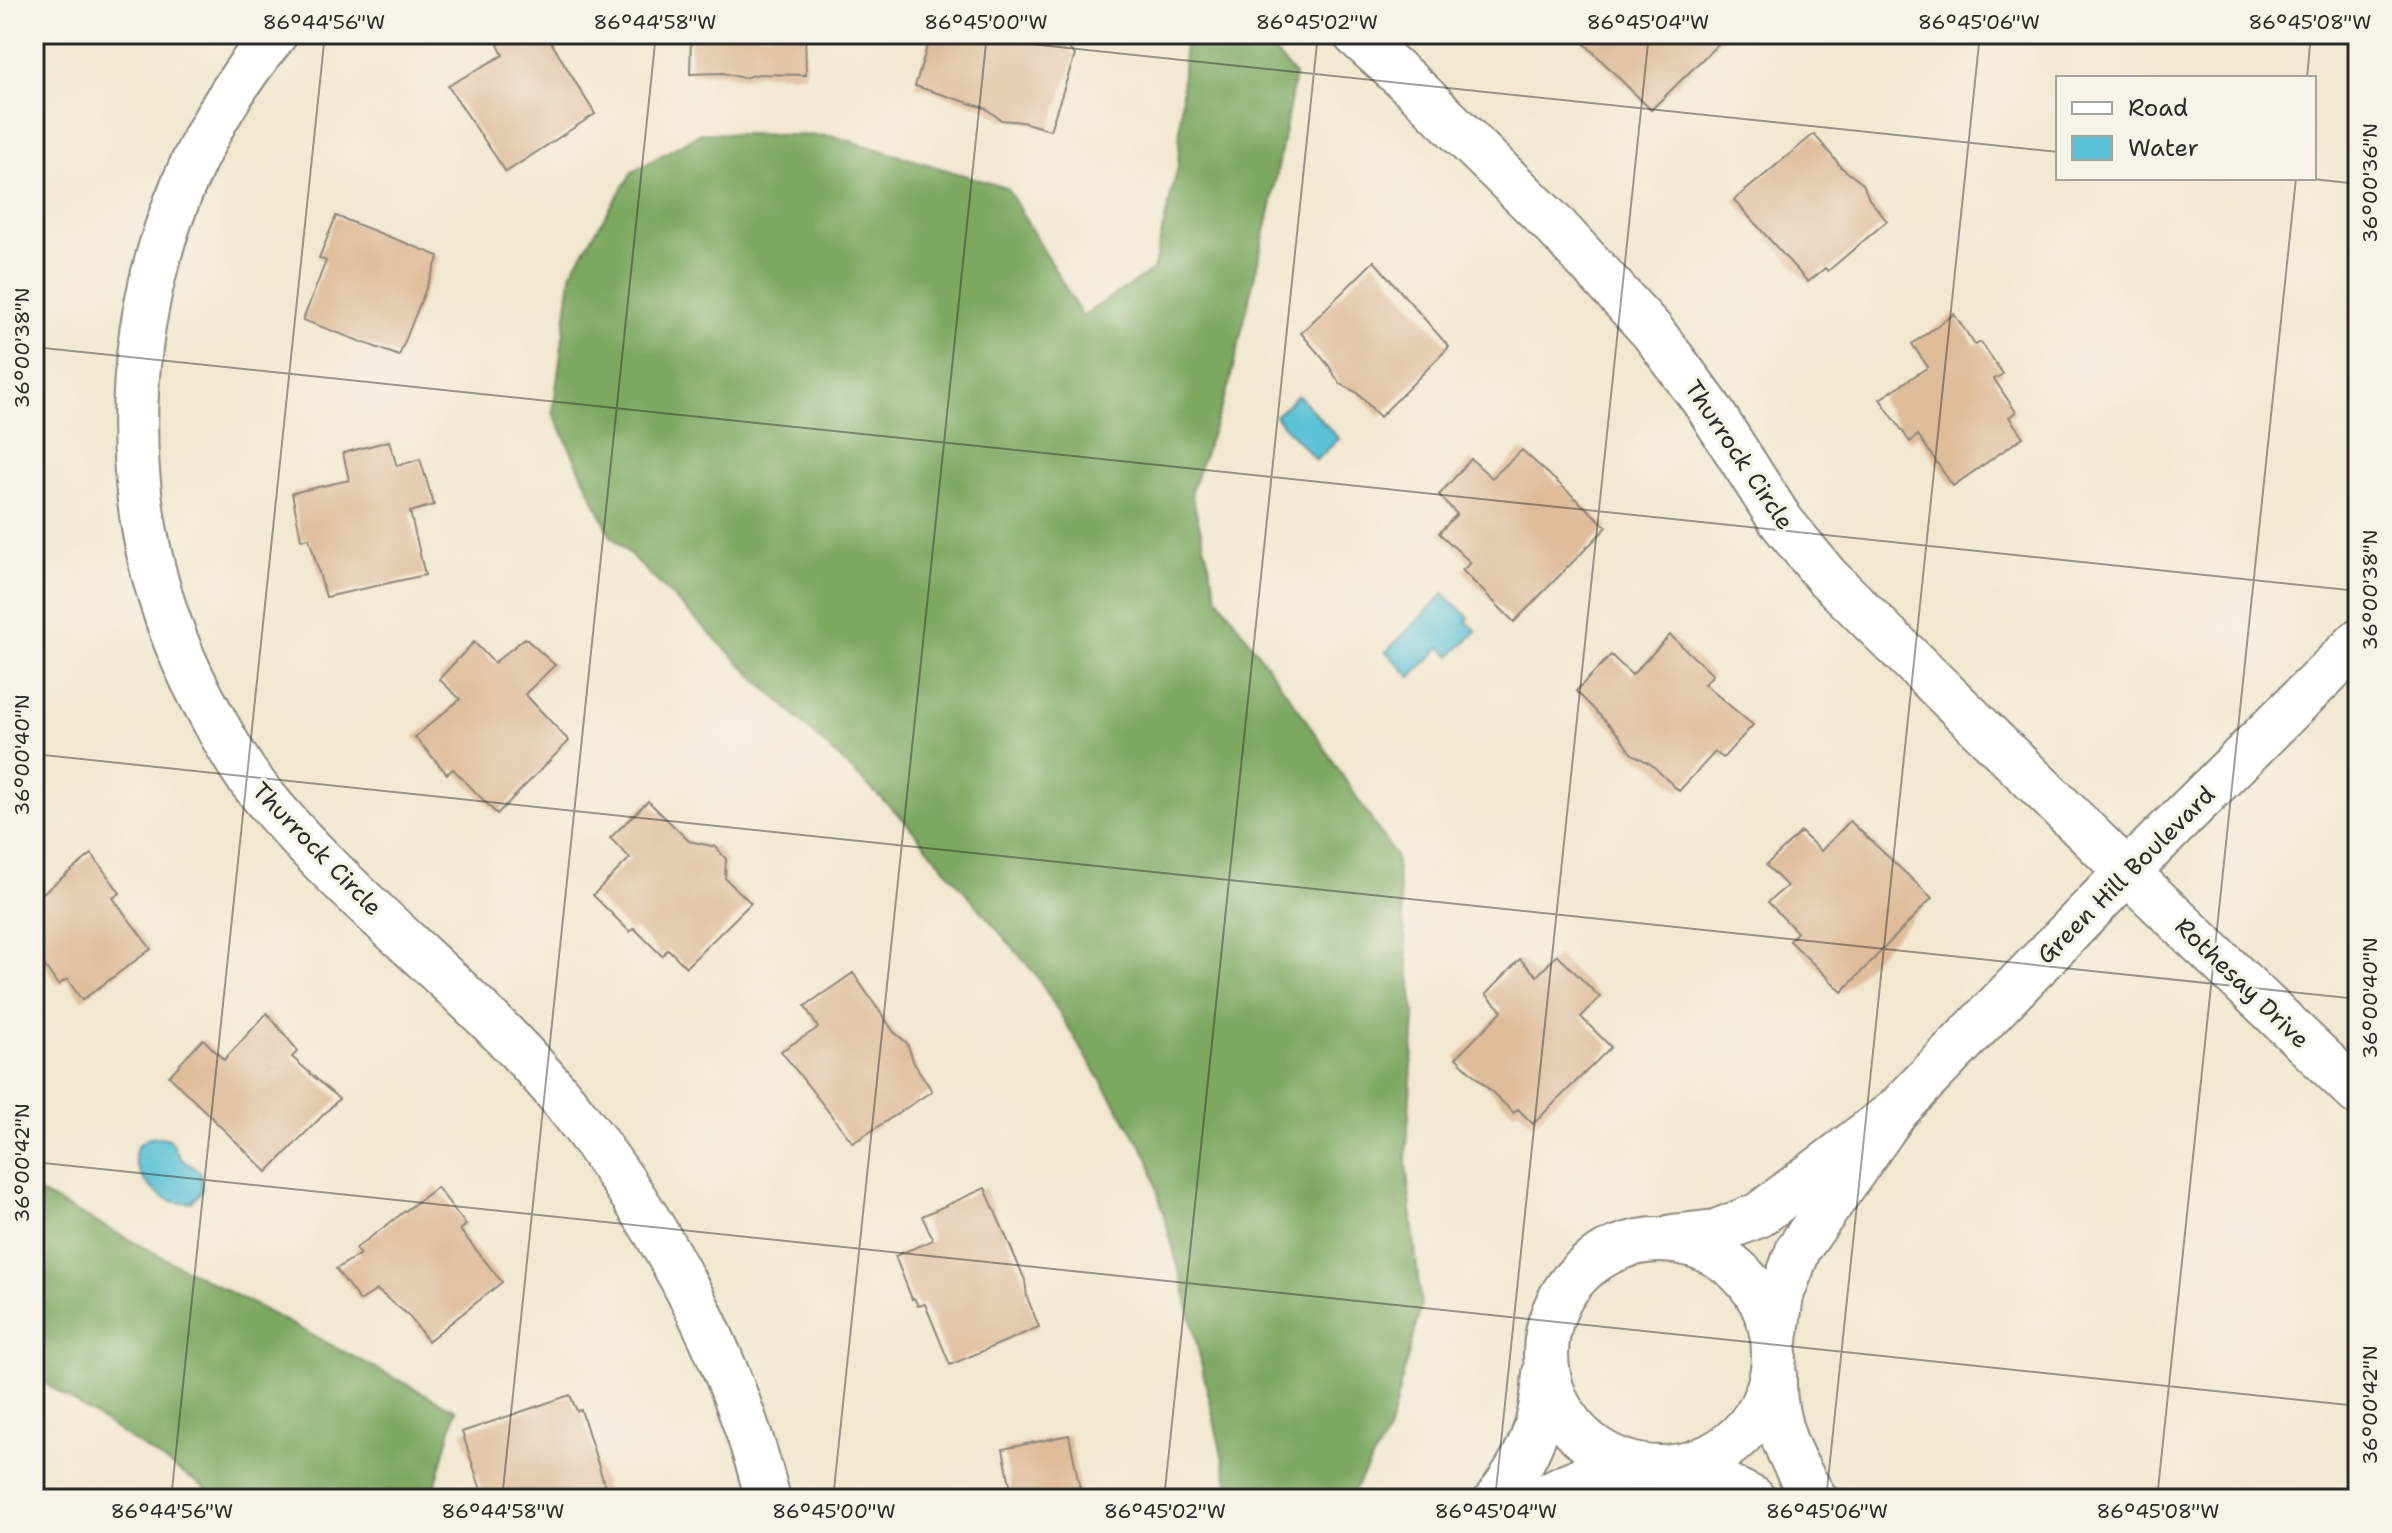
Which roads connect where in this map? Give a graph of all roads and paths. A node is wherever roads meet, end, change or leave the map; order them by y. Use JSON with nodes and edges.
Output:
{"nodes":[{"id":1,"x":275,"y":34,"type":"edge"},
{"id":2,"x":1355,"y":34,"type":"edge"},
{"id":3,"x":2358,"y":642,"type":"edge"},
{"id":4,"x":2127,"y":872,"type":"junction"},
{"id":5,"x":2358,"y":1093,"type":"edge"},
{"id":6,"x":1896,"y":1111,"type":"junction"},
{"id":7,"x":1648,"y":1241,"type":"junction"},
{"id":8,"x":1774,"y":1358,"type":"junction"},
{"id":9,"x":1545,"y":1363,"type":"junction"},
{"id":10,"x":1654,"y":1468,"type":"junction"},
{"id":11,"x":768,"y":1499,"type":"edge"},
{"id":12,"x":1497,"y":1499,"type":"edge"},
{"id":13,"x":1542,"y":1499,"type":"edge"},
{"id":14,"x":1753,"y":1499,"type":"edge"},
{"id":15,"x":1815,"y":1499,"type":"edge"}],
"edges":[{"from":1,"to":11,"type":"street","name":"Thurrock Circle"},
{"from":2,"to":4,"type":"street","name":"Thurrock Circle"},
{"from":3,"to":4,"type":"street","name":"Green Hill Boulevard"},
{"from":4,"to":5,"type":"street","name":"Rothesay Drive"},
{"from":4,"to":6,"type":"street","name":"Green Hill Boulevard"},
{"from":6,"to":7,"type":"street","name":"Green Hill Boulevard"},
{"from":6,"to":8,"type":"street","name":"Green Hill Boulevard"},
{"from":7,"to":8,"type":"street"},
{"from":7,"to":9,"type":"street"},
{"from":8,"to":10,"type":"street"},
{"from":8,"to":15,"type":"street","name":"Green Hill Boulevard"},
{"from":9,"to":10,"type":"street"},
{"from":9,"to":12,"type":"street"},
{"from":10,"to":13,"type":"street"},
{"from":10,"to":14,"type":"street"}]}
